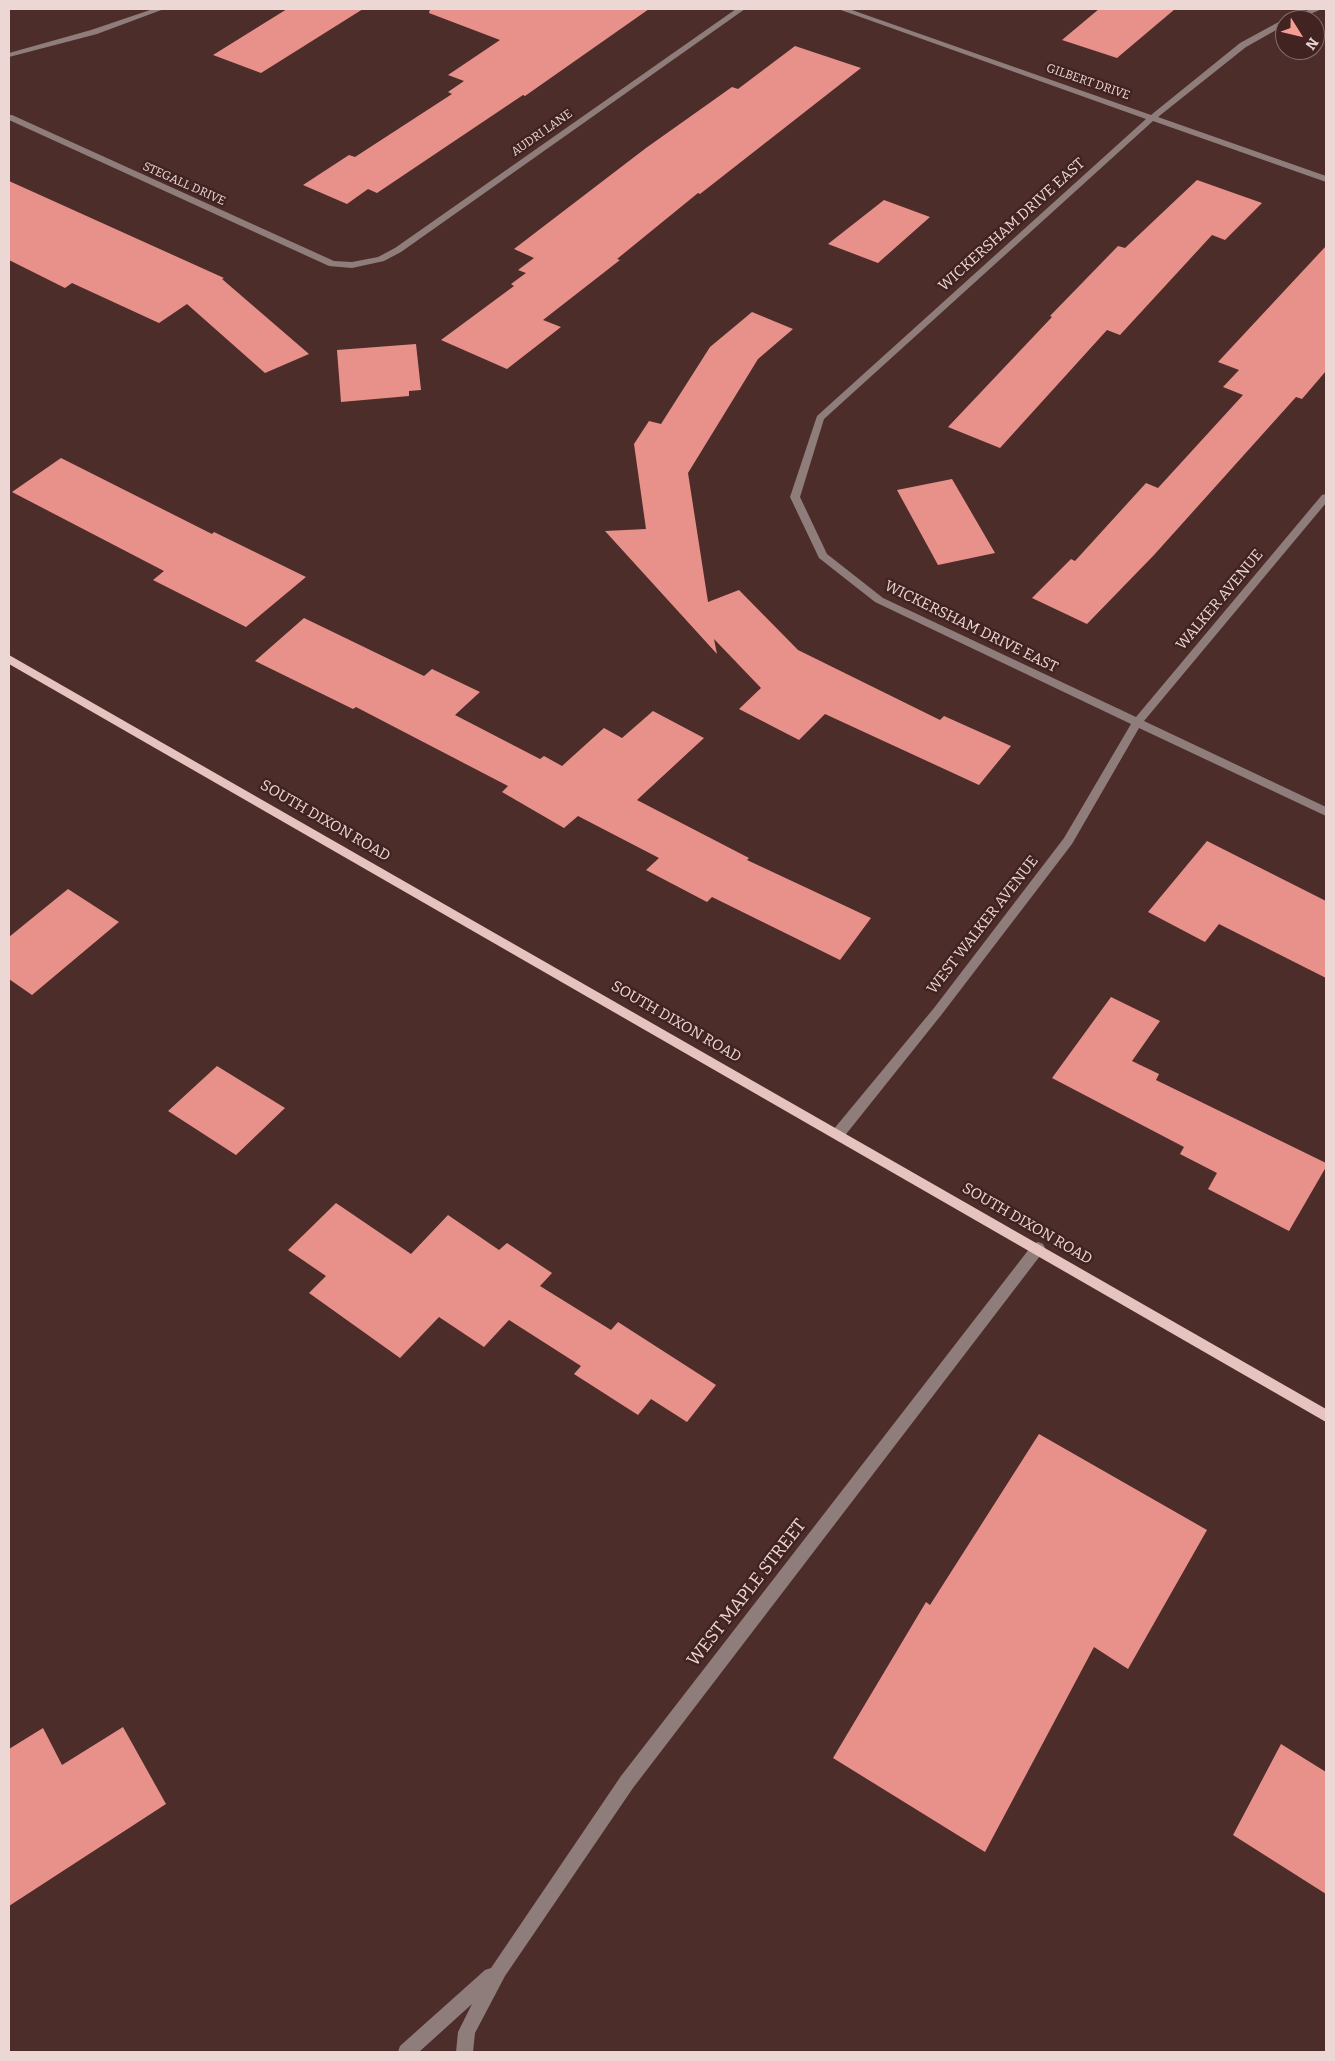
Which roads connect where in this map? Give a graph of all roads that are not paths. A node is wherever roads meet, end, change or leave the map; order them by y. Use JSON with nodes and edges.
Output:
{"nodes":[{"id":1,"x":160,"y":9,"type":"edge"},
{"id":2,"x":741,"y":9,"type":"edge"},
{"id":3,"x":842,"y":9,"type":"edge"},
{"id":4,"x":1275,"y":28,"type":"edge"},
{"id":5,"x":9,"y":55,"type":"edge"},
{"id":6,"x":9,"y":117,"type":"edge"},
{"id":7,"x":1152,"y":118,"type":"junction"},
{"id":8,"x":1326,"y":179,"type":"edge"},
{"id":9,"x":352,"y":265,"type":"joint"},
{"id":10,"x":1326,"y":496,"type":"edge"},
{"id":11,"x":9,"y":659,"type":"edge"},
{"id":12,"x":1136,"y":724,"type":"junction"},
{"id":13,"x":1326,"y":812,"type":"edge"},
{"id":14,"x":838,"y":1134,"type":"junction"},
{"id":15,"x":1038,"y":1248,"type":"junction"},
{"id":16,"x":1326,"y":1416,"type":"edge"},
{"id":17,"x":499,"y":1970,"type":"junction"},
{"id":18,"x":406,"y":2052,"type":"edge"},
{"id":19,"x":465,"y":2052,"type":"edge"}],
"edges":[{"from":1,"to":5,"type":"street"},
{"from":2,"to":9,"type":"street","name":"AUDRI LANE"},
{"from":3,"to":7,"type":"street","name":"GILBERT DRIVE"},
{"from":4,"to":7,"type":"street","name":"WICKERSHAM DRIVE EAST"},
{"from":6,"to":9,"type":"street","name":"STEGALL DRIVE"},
{"from":7,"to":8,"type":"street","name":"GILBERT DRIVE"},
{"from":7,"to":12,"type":"street","name":"WICKERSHAM DRIVE EAST"},
{"from":10,"to":12,"type":"street","name":"WALKER AVENUE"},
{"from":11,"to":14,"type":"main road","name":"SOUTH DIXON ROAD"},
{"from":12,"to":13,"type":"street","name":"WICKERSHAM DRIVE EAST"},
{"from":12,"to":14,"type":"street","name":"WEST WALKER AVENUE"},
{"from":14,"to":15,"type":"main road","name":"SOUTH DIXON ROAD"},
{"from":15,"to":16,"type":"main road","name":"SOUTH DIXON ROAD"},
{"from":15,"to":17,"type":"street","name":"WEST MAPLE STREET"},
{"from":17,"to":18,"type":"street","name":"WEST MAPLE STREET"},
{"from":17,"to":19,"type":"street","name":"WEST MAPLE STREET"}]}
